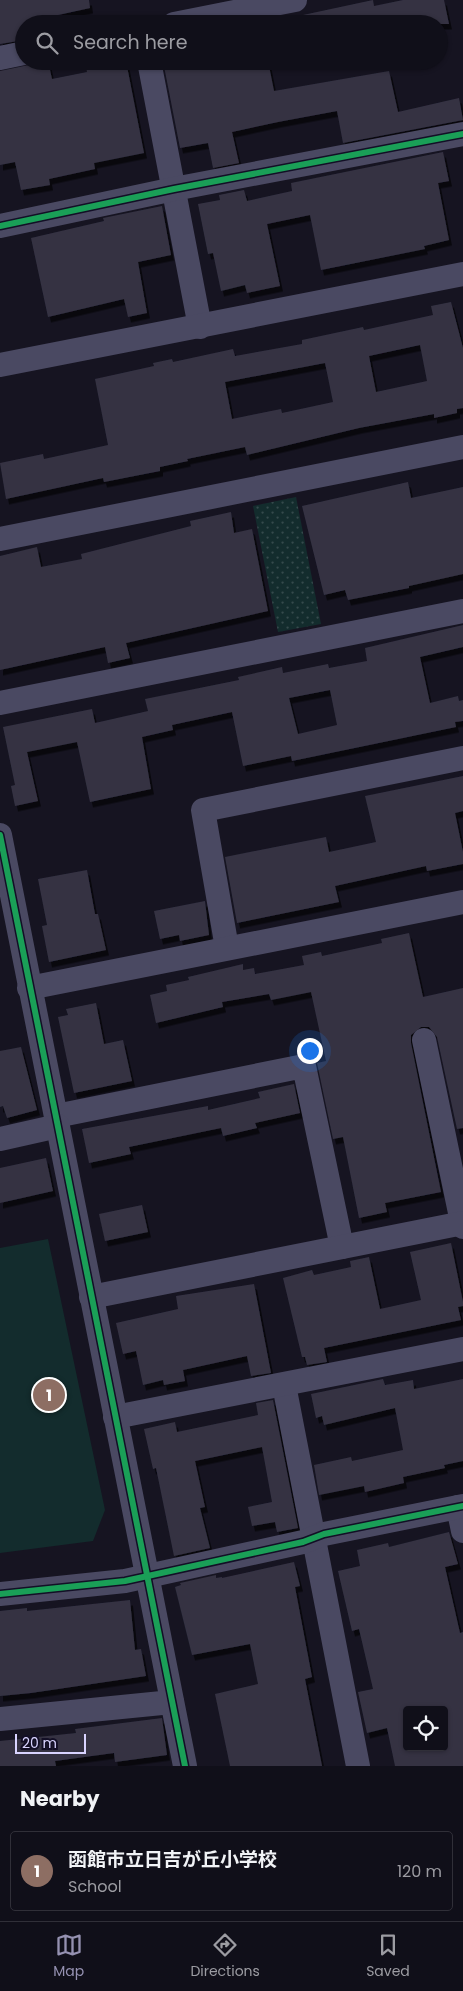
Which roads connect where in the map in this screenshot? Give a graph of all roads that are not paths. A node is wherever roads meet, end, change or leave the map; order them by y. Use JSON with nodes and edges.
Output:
{"nodes":[{"id":1,"x":295,"y":0,"type":"edge"},
{"id":2,"x":219,"y":15,"type":"edge"},
{"id":3,"x":15,"y":56,"type":"edge"},
{"id":4,"x":0,"y":58,"type":"edge"},
{"id":5,"x":150,"y":70,"type":"edge"},
{"id":6,"x":463,"y":134,"type":"edge"},
{"id":7,"x":174,"y":189,"type":"junction"},
{"id":8,"x":0,"y":226,"type":"edge"},
{"id":9,"x":463,"y":274,"type":"edge"},
{"id":10,"x":200,"y":327,"type":"junction"},
{"id":11,"x":0,"y":365,"type":"edge"},
{"id":12,"x":463,"y":447,"type":"edge"},
{"id":13,"x":0,"y":539,"type":"edge"},
{"id":14,"x":463,"y":611,"type":"edge"},
{"id":15,"x":0,"y":703,"type":"edge"},
{"id":16,"x":463,"y":758,"type":"edge"},
{"id":17,"x":1,"y":847,"type":"edge"},
{"id":18,"x":463,"y":902,"type":"edge"},
{"id":19,"x":227,"y":948,"type":"junction"},
{"id":20,"x":29,"y":988,"type":"junction"},
{"id":21,"x":424,"y":1040,"type":"dead end"},
{"id":22,"x":57,"y":1121,"type":"junction"},
{"id":23,"x":0,"y":1139,"type":"edge"},
{"id":24,"x":463,"y":1224,"type":"edge"},
{"id":25,"x":342,"y":1247,"type":"junction"},
{"id":26,"x":91,"y":1297,"type":"junction"},
{"id":27,"x":463,"y":1350,"type":"edge"},
{"id":28,"x":284,"y":1385,"type":"junction"},
{"id":29,"x":116,"y":1417,"type":"junction"},
{"id":30,"x":461,"y":1506,"type":"edge"},
{"id":31,"x":463,"y":1531,"type":"edge"},
{"id":32,"x":314,"y":1538,"type":"junction"},
{"id":33,"x":147,"y":1574,"type":"junction"},
{"id":34,"x":0,"y":1594,"type":"edge"},
{"id":35,"x":172,"y":1702,"type":"junction"},
{"id":36,"x":0,"y":1719,"type":"edge"},
{"id":37,"x":185,"y":1766,"type":"edge"},
{"id":38,"x":358,"y":1766,"type":"edge"}],
"edges":[{"from":1,"to":2,"type":"street"},
{"from":3,"to":4,"type":"street"},
{"from":5,"to":7,"type":"street"},
{"from":6,"to":7,"type":"street"},
{"from":7,"to":8,"type":"street"},
{"from":7,"to":10,"type":"street"},
{"from":9,"to":10,"type":"street"},
{"from":10,"to":11,"type":"street"},
{"from":12,"to":13,"type":"street"},
{"from":14,"to":15,"type":"street"},
{"from":16,"to":19,"type":"street"},
{"from":17,"to":20,"type":"street"},
{"from":18,"to":19,"type":"street"},
{"from":19,"to":20,"type":"street"},
{"from":20,"to":22,"type":"street"},
{"from":21,"to":24,"type":"street"},
{"from":22,"to":23,"type":"street"},
{"from":22,"to":25,"type":"street"},
{"from":22,"to":26,"type":"street"},
{"from":24,"to":25,"type":"street"},
{"from":25,"to":26,"type":"street"},
{"from":26,"to":29,"type":"street"},
{"from":27,"to":28,"type":"street"},
{"from":28,"to":29,"type":"street"},
{"from":28,"to":32,"type":"street"},
{"from":29,"to":33,"type":"street"},
{"from":30,"to":31,"type":"street"},
{"from":30,"to":32,"type":"street"},
{"from":32,"to":33,"type":"street"},
{"from":32,"to":38,"type":"street"},
{"from":33,"to":34,"type":"street"},
{"from":33,"to":35,"type":"street"},
{"from":35,"to":36,"type":"street"},
{"from":35,"to":37,"type":"street"}]}
